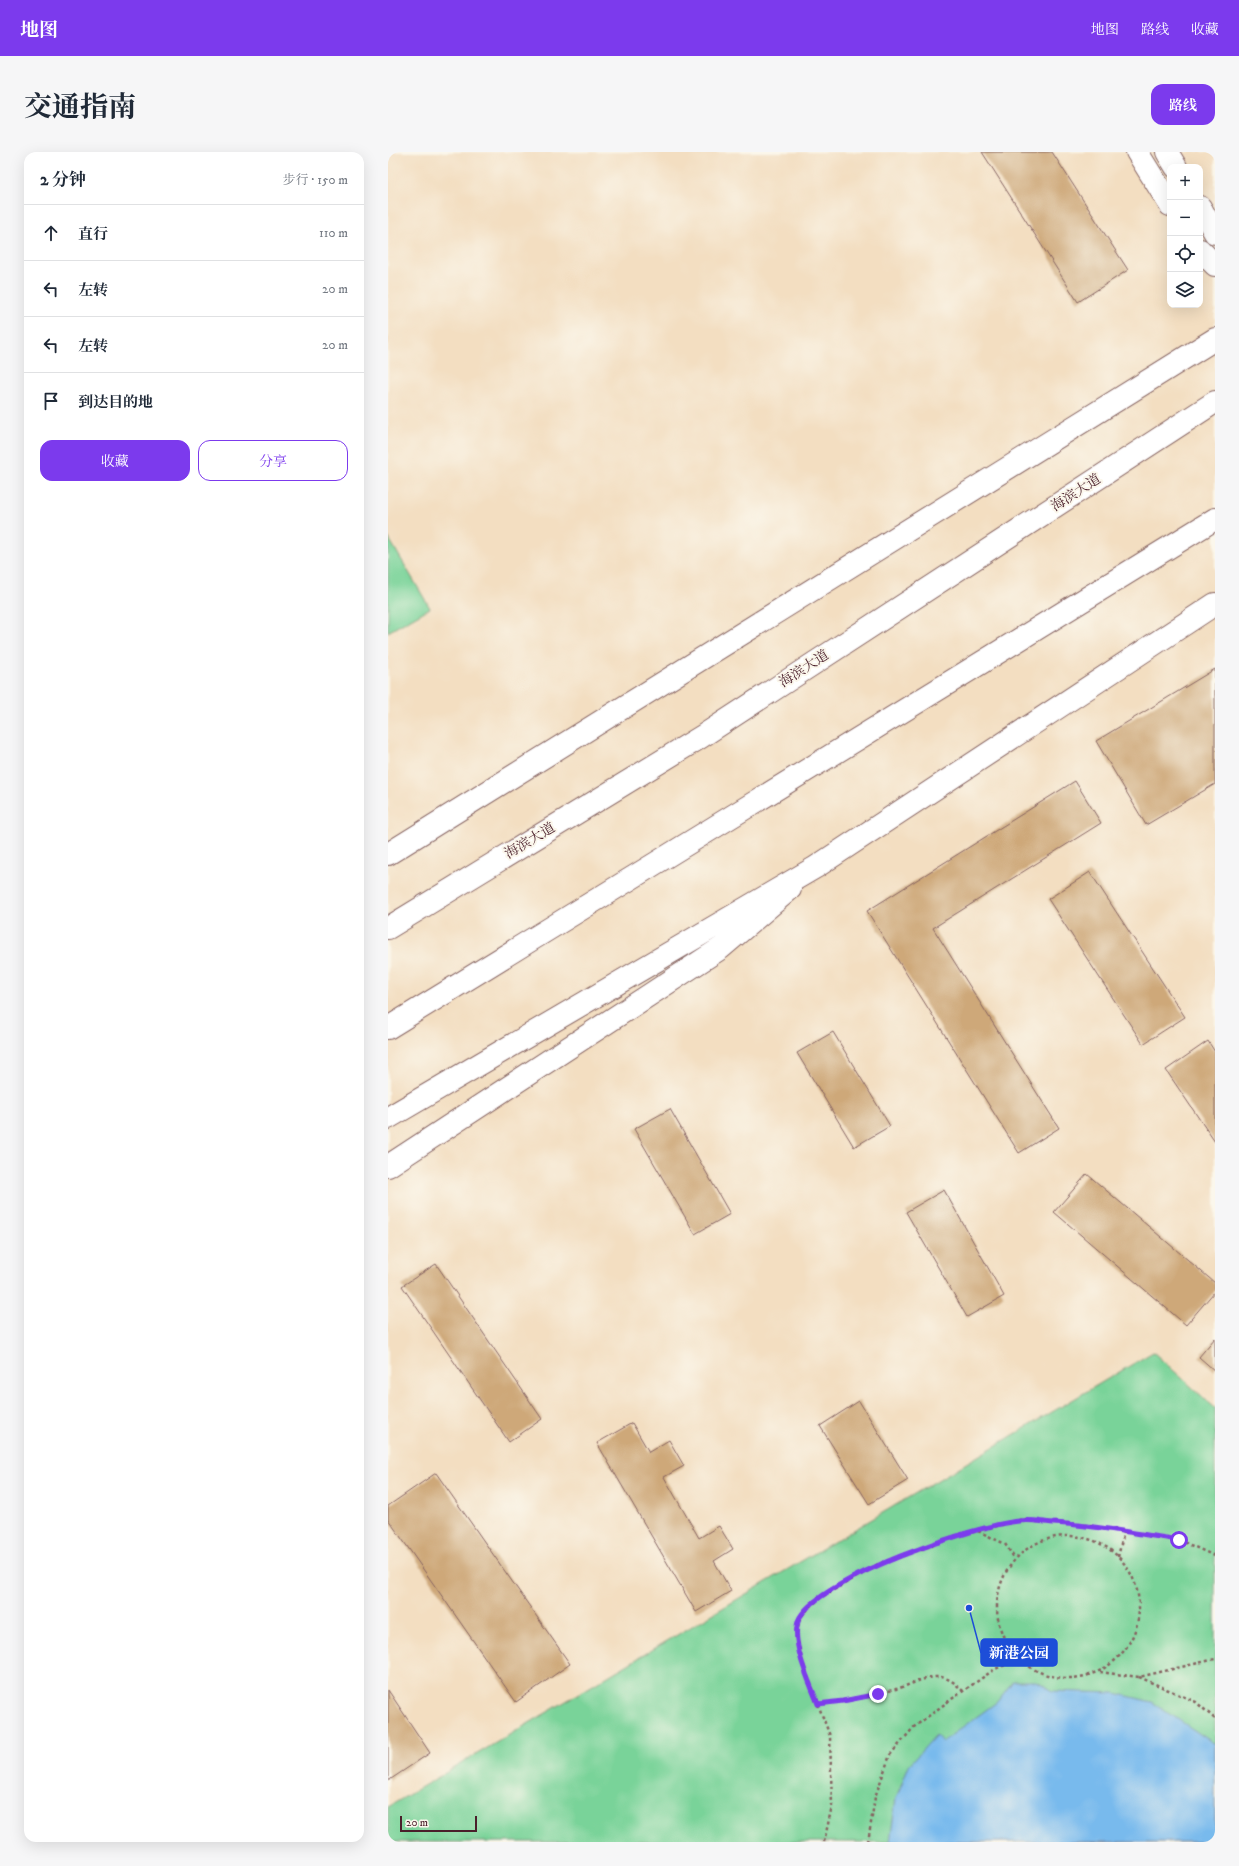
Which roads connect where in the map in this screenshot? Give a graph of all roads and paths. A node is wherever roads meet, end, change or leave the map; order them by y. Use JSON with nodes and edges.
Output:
{"nodes":[{"id":1,"x":1138,"y":152,"type":"edge"},
{"id":2,"x":1167,"y":152,"type":"edge"},
{"id":3,"x":1174,"y":164,"type":"edge"},
{"id":4,"x":1167,"y":200,"type":"edge"},
{"id":5,"x":1203,"y":212,"type":"edge"},
{"id":6,"x":1215,"y":232,"type":"edge"},
{"id":7,"x":1203,"y":253,"type":"edge"},
{"id":8,"x":1215,"y":265,"type":"edge"},
{"id":9,"x":1215,"y":339,"type":"edge"},
{"id":10,"x":1215,"y":402,"type":"edge"},
{"id":11,"x":1215,"y":519,"type":"edge"},
{"id":12,"x":1215,"y":604,"type":"edge"},
{"id":13,"x":388,"y":854,"type":"edge"},
{"id":14,"x":816,"y":867,"type":"junction"},
{"id":15,"x":388,"y":928,"type":"edge"},
{"id":16,"x":388,"y":1028,"type":"edge"},
{"id":17,"x":388,"y":1118,"type":"edge"},
{"id":18,"x":388,"y":1166,"type":"edge"},
{"id":19,"x":978,"y":1531,"type":"junction"},
{"id":20,"x":1124,"y":1532,"type":"junction"},
{"id":21,"x":1215,"y":1556,"type":"edge"},
{"id":22,"x":1118,"y":1557,"type":"junction"},
{"id":23,"x":1015,"y":1559,"type":"junction"},
{"id":24,"x":1021,"y":1659,"type":"junction"},
{"id":25,"x":1215,"y":1659,"type":"edge"},
{"id":26,"x":1100,"y":1672,"type":"junction"},
{"id":27,"x":1138,"y":1677,"type":"junction"},
{"id":28,"x":963,"y":1691,"type":"junction"},
{"id":29,"x":818,"y":1704,"type":"junction"},
{"id":30,"x":1215,"y":1719,"type":"edge"},
{"id":31,"x":824,"y":1842,"type":"edge"},
{"id":32,"x":868,"y":1842,"type":"edge"}],
"edges":[{"from":1,"to":4,"type":"main road"},
{"from":2,"to":3,"type":"main road"},
{"from":5,"to":6,"type":"main road"},
{"from":7,"to":8,"type":"main road"},
{"from":9,"to":13,"type":"main road"},
{"from":10,"to":15,"type":"main road","name":"海滨大道"},
{"from":11,"to":16,"type":"main road"},
{"from":12,"to":14,"type":"main road"},
{"from":14,"to":17,"type":"main road"},
{"from":14,"to":18,"type":"main road"},
{"from":19,"to":20,"type":"path"},
{"from":19,"to":23,"type":"path"},
{"from":19,"to":29,"type":"path"},
{"from":20,"to":21,"type":"path"},
{"from":20,"to":22,"type":"path"},
{"from":22,"to":23,"type":"path"},
{"from":22,"to":26,"type":"path"},
{"from":23,"to":24,"type":"path"},
{"from":24,"to":26,"type":"path"},
{"from":24,"to":28,"type":"path"},
{"from":25,"to":27,"type":"path"},
{"from":26,"to":27,"type":"path"},
{"from":27,"to":30,"type":"path"},
{"from":28,"to":29,"type":"path"},
{"from":28,"to":32,"type":"path"},
{"from":29,"to":31,"type":"path"}]}
